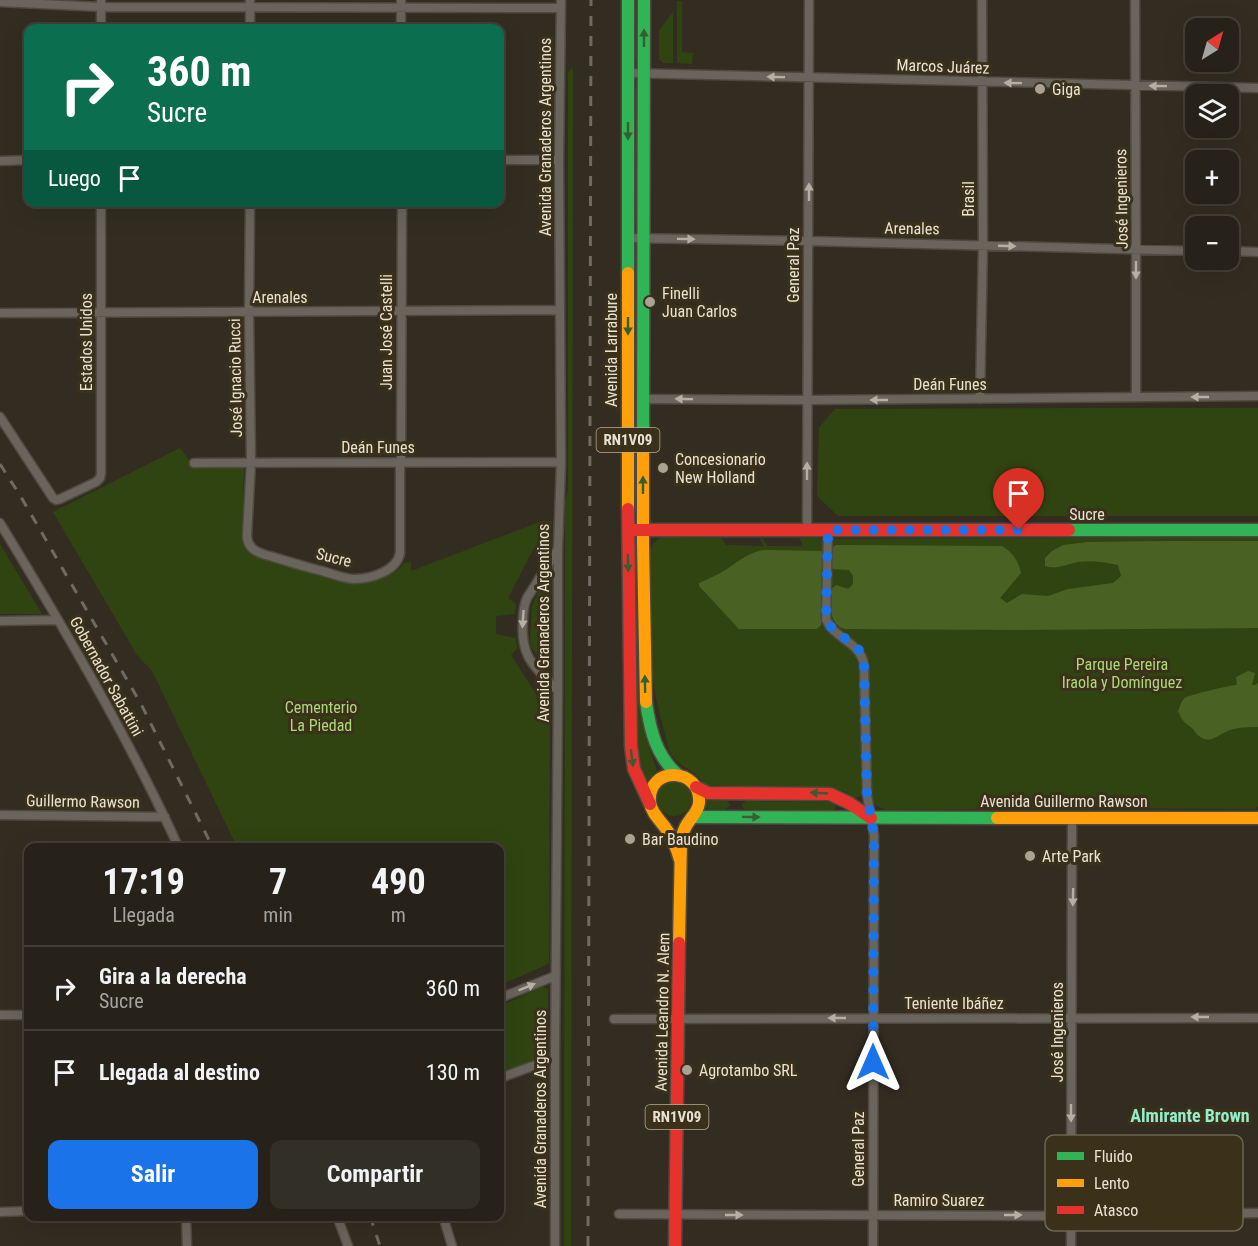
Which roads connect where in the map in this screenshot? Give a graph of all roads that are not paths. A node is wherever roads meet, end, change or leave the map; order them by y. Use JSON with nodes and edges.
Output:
{"nodes":[{"id":1,"x":628,"y":0,"type":"edge"},
{"id":2,"x":644,"y":0,"type":"edge"},
{"id":3,"x":809,"y":0,"type":"edge"},
{"id":4,"x":982,"y":0,"type":"edge"},
{"id":5,"x":1134,"y":0,"type":"edge"},
{"id":6,"x":0,"y":2,"type":"edge"},
{"id":7,"x":101,"y":3,"type":"edge"},
{"id":8,"x":401,"y":3,"type":"edge"},
{"id":9,"x":250,"y":4,"type":"edge"},
{"id":10,"x":561,"y":4,"type":"edge"},
{"id":11,"x":101,"y":24,"type":"edge"},
{"id":12,"x":250,"y":24,"type":"edge"},
{"id":13,"x":401,"y":24,"type":"edge"},
{"id":14,"x":627,"y":73,"type":"junction"},
{"id":15,"x":644,"y":73,"type":"junction"},
{"id":16,"x":809,"y":78,"type":"junction"},
{"id":17,"x":983,"y":82,"type":"junction"},
{"id":18,"x":1135,"y":86,"type":"junction"},
{"id":19,"x":1258,"y":88,"type":"edge"},
{"id":20,"x":24,"y":160,"type":"edge"},
{"id":21,"x":504,"y":160,"type":"edge"},
{"id":22,"x":559,"y":160,"type":"junction"},
{"id":23,"x":0,"y":161,"type":"edge"},
{"id":24,"x":101,"y":207,"type":"edge"},
{"id":25,"x":250,"y":207,"type":"edge"},
{"id":26,"x":402,"y":207,"type":"edge"},
{"id":27,"x":627,"y":238,"type":"junction"},
{"id":28,"x":644,"y":238,"type":"junction"},
{"id":29,"x":808,"y":241,"type":"junction"},
{"id":30,"x":983,"y":245,"type":"junction"},
{"id":31,"x":1136,"y":249,"type":"junction"},
{"id":32,"x":1185,"y":251,"type":"edge"},
{"id":33,"x":1239,"y":251,"type":"edge"},
{"id":34,"x":1258,"y":252,"type":"edge"},
{"id":35,"x":560,"y":310,"type":"junction"},
{"id":36,"x":401,"y":311,"type":"junction"},
{"id":37,"x":101,"y":312,"type":"junction"},
{"id":38,"x":249,"y":312,"type":"junction"},
{"id":39,"x":0,"y":313,"type":"edge"},
{"id":40,"x":1258,"y":396,"type":"edge"},
{"id":41,"x":1136,"y":397,"type":"junction"},
{"id":42,"x":643,"y":399,"type":"junction"},
{"id":43,"x":980,"y":399,"type":"junction"},
{"id":44,"x":807,"y":400,"type":"junction"},
{"id":45,"x":0,"y":417,"type":"edge"},
{"id":46,"x":251,"y":462,"type":"junction"},
{"id":47,"x":401,"y":462,"type":"junction"},
{"id":48,"x":561,"y":462,"type":"junction"},
{"id":49,"x":194,"y":463,"type":"dead end"},
{"id":50,"x":0,"y":523,"type":"edge"},
{"id":51,"x":628,"y":530,"type":"junction"},
{"id":52,"x":643,"y":530,"type":"junction"},
{"id":53,"x":807,"y":530,"type":"junction"},
{"id":54,"x":828,"y":530,"type":"junction"},
{"id":55,"x":1258,"y":530,"type":"edge"},
{"id":56,"x":558,"y":549,"type":"junction"},
{"id":57,"x":255,"y":550,"type":"joint"},
{"id":58,"x":399,"y":558,"type":"joint"},
{"id":59,"x":58,"y":620,"type":"junction"},
{"id":60,"x":0,"y":621,"type":"edge"},
{"id":61,"x":558,"y":691,"type":"junction"},
{"id":62,"x":678,"y":775,"type":"junction"},
{"id":63,"x":696,"y":788,"type":"junction"},
{"id":64,"x":650,"y":804,"type":"junction"},
{"id":65,"x":0,"y":815,"type":"edge"},
{"id":66,"x":165,"y":817,"type":"junction"},
{"id":67,"x":692,"y":817,"type":"junction"},
{"id":68,"x":871,"y":818,"type":"junction"},
{"id":69,"x":1072,"y":818,"type":"junction"},
{"id":70,"x":1258,"y":818,"type":"edge"},
{"id":71,"x":660,"y":820,"type":"junction"},
{"id":72,"x":177,"y":843,"type":"edge"},
{"id":73,"x":680,"y":860,"type":"junction"},
{"id":74,"x":555,"y":976,"type":"junction"},
{"id":75,"x":504,"y":996,"type":"edge"},
{"id":76,"x":0,"y":1015,"type":"edge"},
{"id":77,"x":24,"y":1016,"type":"edge"},
{"id":78,"x":1071,"y":1017,"type":"junction"},
{"id":79,"x":873,"y":1018,"type":"junction"},
{"id":80,"x":1258,"y":1018,"type":"edge"},
{"id":81,"x":614,"y":1019,"type":"dead end"},
{"id":82,"x":679,"y":1019,"type":"junction"},
{"id":83,"x":555,"y":1058,"type":"junction"},
{"id":84,"x":504,"y":1077,"type":"edge"},
{"id":85,"x":1071,"y":1135,"type":"edge"},
{"id":86,"x":24,"y":1211,"type":"edge"},
{"id":87,"x":0,"y":1212,"type":"edge"},
{"id":88,"x":1243,"y":1213,"type":"edge"},
{"id":89,"x":1258,"y":1213,"type":"edge"},
{"id":90,"x":619,"y":1214,"type":"dead end"},
{"id":91,"x":676,"y":1215,"type":"junction"},
{"id":92,"x":873,"y":1215,"type":"junction"},
{"id":93,"x":1045,"y":1216,"type":"edge"},
{"id":94,"x":186,"y":1221,"type":"edge"},
{"id":95,"x":339,"y":1221,"type":"edge"},
{"id":96,"x":444,"y":1221,"type":"edge"},
{"id":97,"x":187,"y":1246,"type":"edge"},
{"id":98,"x":348,"y":1246,"type":"edge"},
{"id":99,"x":452,"y":1246,"type":"edge"},
{"id":100,"x":555,"y":1246,"type":"edge"},
{"id":101,"x":675,"y":1246,"type":"edge"},
{"id":102,"x":873,"y":1246,"type":"edge"}],
"edges":[{"from":1,"to":14,"type":"main road","name":"Avenida Larrabure","number":"RN1V09"},
{"from":15,"to":2,"type":"main road","name":"Avenida Larrabure","number":"RN1V09","one_way":true},
{"from":3,"to":16,"type":"street","name":"General Paz"},
{"from":4,"to":17,"type":"street","name":"Brasil"},
{"from":5,"to":18,"type":"street","name":"José Ingenieros"},
{"from":6,"to":7,"type":"street"},
{"from":7,"to":9,"type":"street"},
{"from":7,"to":11,"type":"street"},
{"from":8,"to":9,"type":"street"},
{"from":8,"to":10,"type":"street"},
{"from":8,"to":13,"type":"street"},
{"from":9,"to":12,"type":"street"},
{"from":10,"to":22,"type":"street","name":"Avenida Granaderos Argentinos"},
{"from":14,"to":15,"type":"street","name":"Marcos Juárez"},
{"from":14,"to":27,"type":"main road","name":"Avenida Larrabure","number":"RN1V09","one_way":true},
{"from":16,"to":15,"type":"street","name":"Marcos Juárez","one_way":true},
{"from":15,"to":28,"type":"main road","name":"Avenida Larrabure","number":"RN1V09"},
{"from":16,"to":17,"type":"street","name":"Marcos Juárez"},
{"from":29,"to":16,"type":"street","name":"General Paz","one_way":true},
{"from":18,"to":17,"type":"street","name":"Marcos Juárez","one_way":true},
{"from":17,"to":30,"type":"street","name":"Brasil"},
{"from":19,"to":18,"type":"street","name":"Marcos Juárez","one_way":true},
{"from":18,"to":31,"type":"street","name":"José Ingenieros"},
{"from":20,"to":23,"type":"street"},
{"from":21,"to":22,"type":"street"},
{"from":22,"to":35,"type":"street","name":"Avenida Granaderos Argentinos"},
{"from":24,"to":37,"type":"street","name":"Estados Unidos"},
{"from":25,"to":38,"type":"street","name":"José Ignacio Rucci"},
{"from":26,"to":36,"type":"street","name":"Juan José Castelli"},
{"from":27,"to":28,"type":"street","name":"Arenales"},
{"from":27,"to":51,"type":"main road","name":"Avenida Larrabure","number":"RN1V09","one_way":true},
{"from":28,"to":29,"type":"street","name":"Arenales","one_way":true},
{"from":28,"to":42,"type":"main road","name":"Avenida Larrabure","number":"RN1V09"},
{"from":29,"to":30,"type":"street","name":"Arenales"},
{"from":29,"to":44,"type":"street","name":"General Paz"},
{"from":30,"to":31,"type":"street","name":"Arenales","one_way":true},
{"from":30,"to":43,"type":"street","name":"Brasil"},
{"from":31,"to":32,"type":"street","name":"Arenales"},
{"from":31,"to":41,"type":"street","name":"José Ingenieros","one_way":true},
{"from":33,"to":34,"type":"street"},
{"from":35,"to":36,"type":"street","name":"Arenales"},
{"from":35,"to":48,"type":"street","name":"Avenida Granaderos Argentinos"},
{"from":36,"to":38,"type":"street","name":"Arenales"},
{"from":36,"to":47,"type":"street","name":"Juan José Castelli"},
{"from":37,"to":38,"type":"street","name":"Arenales"},
{"from":37,"to":39,"type":"street","name":"Arenales"},
{"from":37,"to":45,"type":"street","name":"Estados Unidos"},
{"from":38,"to":46,"type":"street","name":"José Ignacio Rucci"},
{"from":40,"to":41,"type":"street","name":"Deán Funes","one_way":true},
{"from":41,"to":43,"type":"street","name":"Deán Funes"},
{"from":44,"to":42,"type":"street","name":"Deán Funes","one_way":true},
{"from":52,"to":42,"type":"main road","name":"Avenida Larrabure","number":"RN1V09","one_way":true},
{"from":43,"to":44,"type":"street","name":"Deán Funes","one_way":true},
{"from":53,"to":44,"type":"street","name":"General Paz","one_way":true},
{"from":46,"to":47,"type":"street","name":"Deán Funes"},
{"from":46,"to":49,"type":"street","name":"Deán Funes"},
{"from":46,"to":57,"type":"street","name":"José Ignacio Rucci"},
{"from":47,"to":48,"type":"street","name":"Deán Funes"},
{"from":47,"to":58,"type":"street","name":"Juan José Castelli"},
{"from":48,"to":56,"type":"street","name":"Avenida Granaderos Argentinos"},
{"from":50,"to":59,"type":"street","name":"Gobernador Sabattini"},
{"from":51,"to":52,"type":"main road","name":"Sucre"},
{"from":51,"to":64,"type":"main road","name":"Avenida Larrabure","number":"RN1V09","one_way":true},
{"from":52,"to":53,"type":"main road","name":"Sucre"},
{"from":62,"to":52,"type":"main road","name":"Avenida Larrabure","number":"RN1V09","one_way":true},
{"from":53,"to":54,"type":"main road","name":"Sucre"},
{"from":54,"to":55,"type":"main road","name":"Sucre"},
{"from":54,"to":68,"type":"street","name":"General Paz"},
{"from":56,"to":61,"type":"street","name":"Avenida Granaderos Argentinos"},
{"from":56,"to":61,"type":"street","one_way":true},
{"from":57,"to":58,"type":"street","name":"Sucre"},
{"from":59,"to":60,"type":"street"},
{"from":59,"to":66,"type":"street","name":"Gobernador Sabattini"},
{"from":61,"to":74,"type":"street","name":"Avenida Granaderos Argentinos"},
{"from":62,"to":63,"type":"main road","number":"RN1V09"},
{"from":62,"to":64,"type":"main road"},
{"from":63,"to":67,"type":"main road","number":"RN1V09"},
{"from":68,"to":63,"type":"main road","one_way":true},
{"from":64,"to":71,"type":"main road","number":"RN1V09"},
{"from":65,"to":66,"type":"street","name":"Guillermo Rawson"},
{"from":66,"to":72,"type":"street","name":"Gobernador Sabattini"},
{"from":67,"to":68,"type":"main road","name":"Avenida Guillermo Rawson","one_way":true},
{"from":67,"to":71,"type":"main road"},
{"from":67,"to":73,"type":"main road","name":"Avenida Leandro N. Alem","number":"RN1V09"},
{"from":68,"to":69,"type":"main road","name":"Avenida Guillermo Rawson"},
{"from":68,"to":79,"type":"street","name":"General Paz"},
{"from":69,"to":70,"type":"main road","name":"Avenida Guillermo Rawson"},
{"from":69,"to":78,"type":"street","name":"José Ingenieros","one_way":true},
{"from":71,"to":73,"type":"main road","number":"RN1V09"},
{"from":73,"to":82,"type":"main road","name":"Avenida Leandro N. Alem","number":"RN1V09"},
{"from":75,"to":74,"type":"street","one_way":true},
{"from":74,"to":83,"type":"street","name":"Avenida Granaderos Argentinos"},
{"from":76,"to":77,"type":"street"},
{"from":78,"to":79,"type":"street","name":"Teniente Ibáñez"},
{"from":80,"to":78,"type":"street","name":"Teniente Ibáñez","one_way":true},
{"from":78,"to":85,"type":"street","name":"José Ingenieros","one_way":true},
{"from":79,"to":82,"type":"street","name":"Teniente Ibáñez","one_way":true},
{"from":79,"to":92,"type":"street","name":"General Paz"},
{"from":81,"to":82,"type":"street","name":"Teniente Ibáñez"},
{"from":82,"to":91,"type":"main road","name":"Avenida Leandro N. Alem","number":"RN1V09"},
{"from":83,"to":84,"type":"street"},
{"from":83,"to":100,"type":"street","name":"Avenida Granaderos Argentinos"},
{"from":86,"to":87,"type":"street"},
{"from":88,"to":89,"type":"street","name":"Ramiro Suarez"},
{"from":90,"to":91,"type":"street","name":"Ramiro Suarez"},
{"from":91,"to":92,"type":"street","name":"Ramiro Suarez","one_way":true},
{"from":91,"to":101,"type":"main road","name":"Avenida Leandro N. Alem","number":"RN1V09"},
{"from":92,"to":93,"type":"street","name":"Ramiro Suarez","one_way":true},
{"from":92,"to":102,"type":"street","name":"General Paz"},
{"from":94,"to":97,"type":"street"},
{"from":95,"to":98,"type":"street"},
{"from":96,"to":99,"type":"street"}]}
